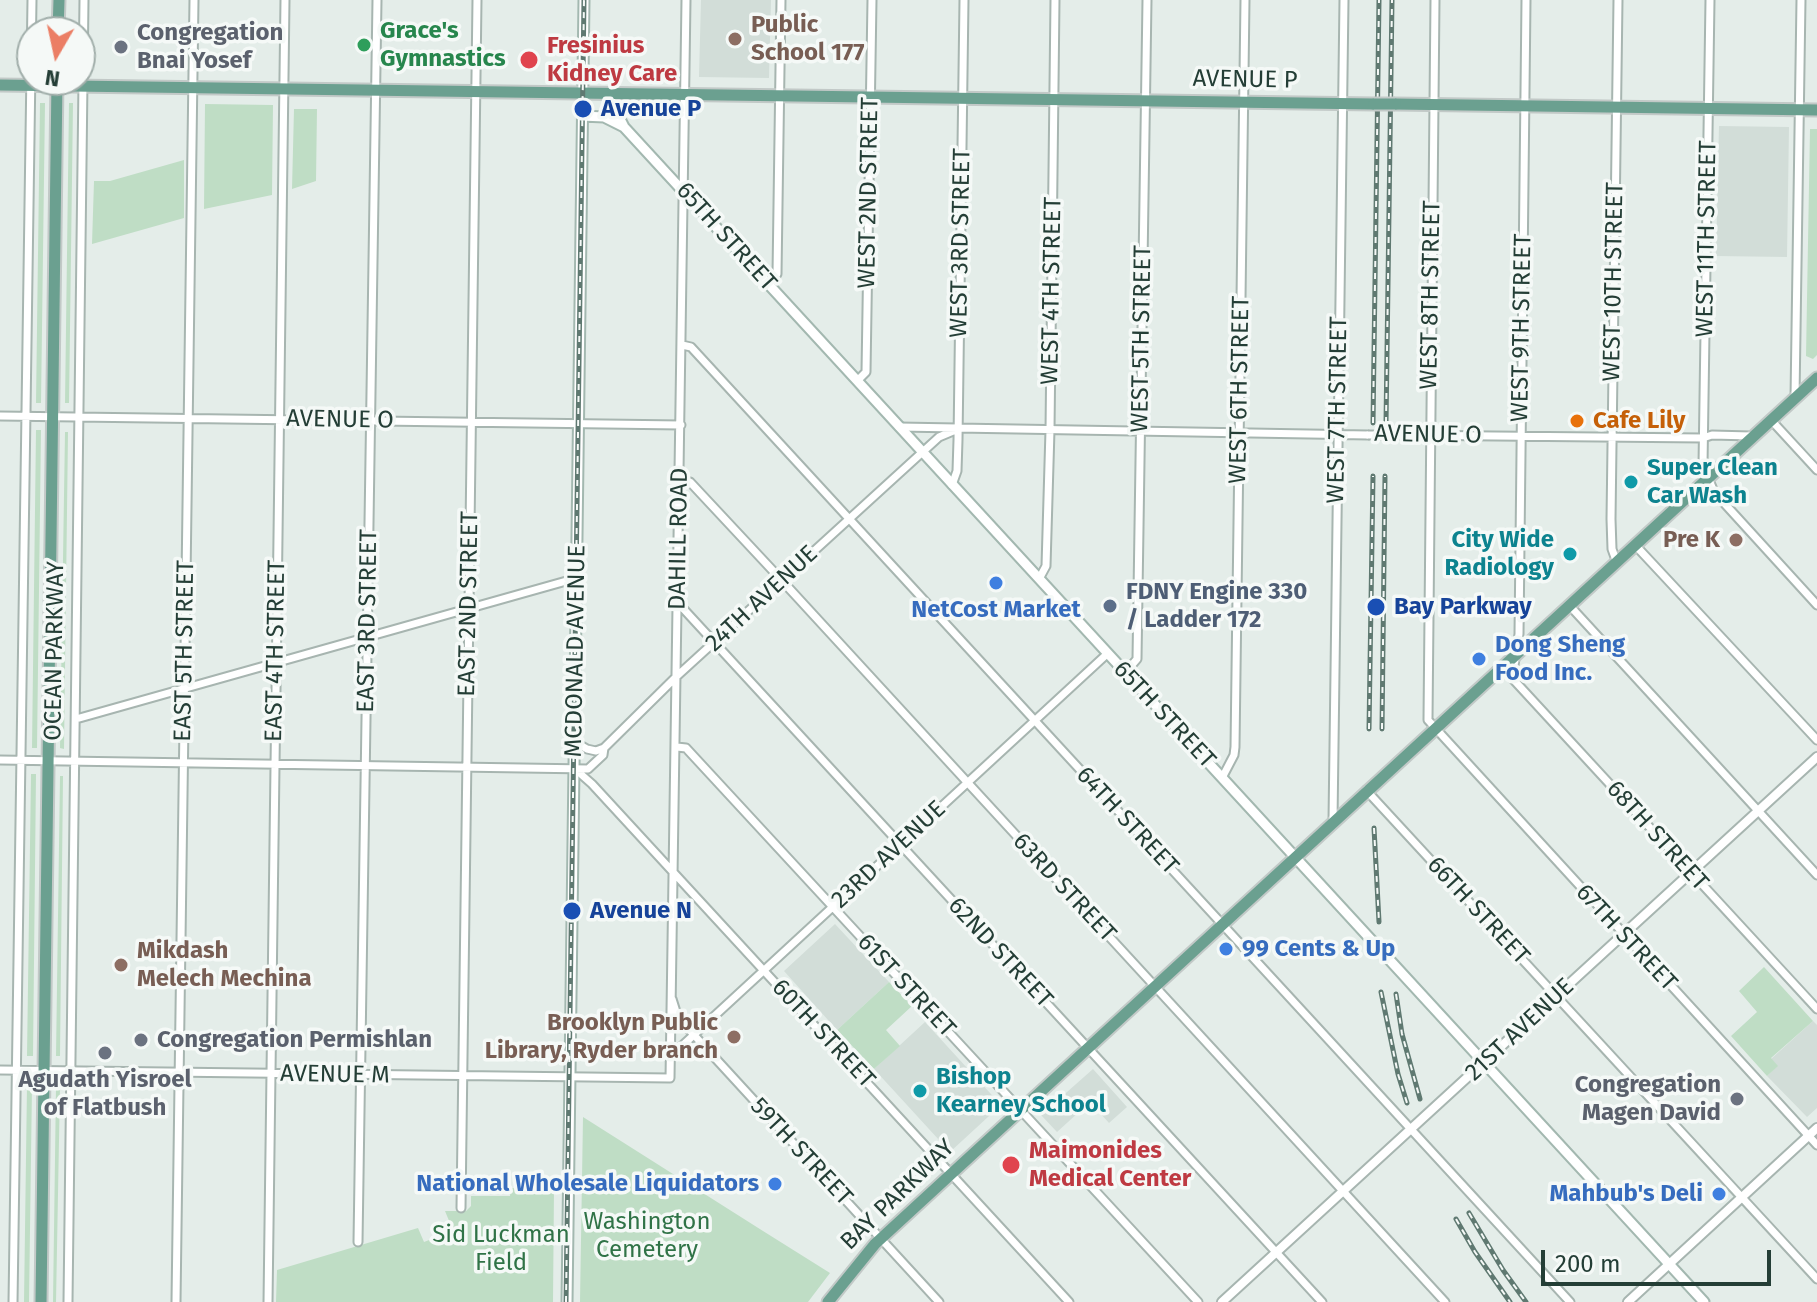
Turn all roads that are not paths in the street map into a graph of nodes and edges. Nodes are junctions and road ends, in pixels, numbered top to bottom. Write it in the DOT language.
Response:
graph roads {
  1 [pos="194,0"];
  2 [pos="285,0"];
  3 [pos="377,0"];
  4 [pos="477,0"];
  5 [pos="584,0"];
  6 [pos="686,0"];
  7 [pos="781,0"];
  8 [pos="872,0"];
  9 [pos="964,0"];
  10 [pos="1055,0"];
  11 [pos="1147,0"];
  12 [pos="1245,0"];
  13 [pos="1344,0"];
  14 [pos="1435,0"];
  15 [pos="1526,0"];
  16 [pos="1618,0"];
  17 [pos="1710,0"];
  18 [pos="1801,0"];
  19 [pos="96,87"];
  20 [pos="192,88"];
  21 [pos="284,89"];
  22 [pos="376,90"];
  23 [pos="476,92"];
  24 [pos="583,93"];
  25 [pos="607,93"];
  26 [pos="685,94"];
  27 [pos="31,96"];
  28 [pos="57,96"];
  29 [pos="84,96"];
  30 [pos="780,96"];
  31 [pos="871,97"];
  32 [pos="963,98"];
  33 [pos="1054,100"];
  34 [pos="1145,101"];
  35 [pos="1244,102"];
  36 [pos="1343,103"];
  37 [pos="1434,105"];
  38 [pos="1525,106"];
  39 [pos="1617,107"];
  40 [pos="1709,108"];
  41 [pos="1800,110"];
  42 [pos="1817,110"];
  43 [pos="582,116"];
  44 [pos="624,127"];
  45 [pos="684,192"];
  46 [pos="769,285"];
  47 [pos="682,345"];
  48 [pos="1817,378"];
  49 [pos="857,381"];
  50 [pos="1795,397"];
  51 [pos="0,416"];
  52 [pos="26,416"];
  53 [pos="53,416"];
  54 [pos="80,417"];
  55 [pos="188,418"];
  56 [pos="280,419"];
  57 [pos="1771,420"];
  58 [pos="371,421"];
  59 [pos="471,422"];
  60 [pos="579,424"];
  61 [pos="681,425"];
  62 [pos="899,427"];
  63 [pos="958,429"];
  64 [pos="1050,430"];
  65 [pos="1141,432"];
  66 [pos="1240,433"];
  67 [pos="1338,435"];
  68 [pos="1429,436"];
  69 [pos="1753,436"];
  70 [pos="1521,437"];
  71 [pos="1612,438"];
  72 [pos="1703,438"];
  73 [pos="922,452"];
  74 [pos="1817,470"];
  75 [pos="1708,478"];
  76 [pos="680,479"];
  77 [pos="952,485"];
  78 [pos="849,519"];
  79 [pos="1636,546"];
  80 [pos="1617,563"];
  81 [pos="577,578"];
  82 [pos="1039,579"];
  83 [pos="782,580"];
  84 [pos="678,603"];
  85 [pos="1817,605"];
  86 [pos="1570,606"];
  87 [pos="469,609"];
  88 [pos="368,638"];
  89 [pos="715,642"];
  90 [pos="1107,654"];
  91 [pos="1515,656"];
  92 [pos="276,663"];
  93 [pos="1125,673"];
  94 [pos="677,676"];
  95 [pos="184,689"];
  96 [pos="76,719"];
  97 [pos="1035,720"];
  98 [pos="1435,730"];
  99 [pos="575,737"];
  100 [pos="1817,740"];
  101 [pos="677,747"];
  102 [pos="604,748"];
  103 [pos="1817,757"];
  104 [pos="0,760"];
  105 [pos="21,760"];
  106 [pos="48,761"];
  107 [pos="75,761"];
  108 [pos="183,762"];
  109 [pos="275,764"];
  110 [pos="366,765"];
  111 [pos="467,766"];
  112 [pos="575,769"];
  113 [pos="1222,778"];
  114 [pos="968,783"];
  115 [pos="1366,790"];
  116 [pos="1758,811"];
  117 [pos="1333,821"];
  118 [pos="901,844"];
  119 [pos="1295,858"];
  120 [pos="674,873"];
  121 [pos="1691,873"];
  122 [pos="1817,875"];
  123 [pos="833,906"];
  124 [pos="1222,924"];
  125 [pos="1623,935"];
  126 [pos="763,970"];
  127 [pos="1156,987"];
  128 [pos="1557,996"];
  129 [pos="672,997"];
  130 [pos="1817,1009"];
  131 [pos="693,1033"];
  132 [pos="1088,1049"];
  133 [pos="671,1056"];
  134 [pos="1484,1063"];
  135 [pos="0,1070"];
  136 [pos="17,1070"];
  137 [pos="44,1070"];
  138 [pos="71,1071"];
  139 [pos="180,1073"];
  140 [pos="271,1074"];
  141 [pos="362,1075"];
  142 [pos="463,1077"];
  143 [pos="570,1077"];
  144 [pos="670,1078"];
  145 [pos="1021,1111"];
  146 [pos="1817,1128"];
  147 [pos="1411,1129"];
  148 [pos="1809,1135"];
  149 [pos="1817,1145"];
  150 [pos="951,1174"];
  151 [pos="1344,1192"];
  152 [pos="1741,1197"];
  153 [pos="461,1208"];
  154 [pos="881,1239"];
  155 [pos="358,1242"];
  156 [pos="1276,1252"];
  157 [pos="1669,1264"];
  158 [pos="1817,1279"];
  159 [pos="13,1302"];
  160 [pos="41,1302"];
  161 [pos="68,1302"];
  162 [pos="176,1302"];
  163 [pos="268,1302"];
  164 [pos="567,1302"];
  165 [pos="828,1302"];
  166 [pos="939,1302"];
  167 [pos="1069,1302"];
  168 [pos="1198,1302"];
  169 [pos="1222,1302"];
  170 [pos="1322,1302"];
  171 [pos="1445,1302"];
  172 [pos="1570,1302"];
  173 [pos="1628,1302"];
  174 [pos="1704,1302"];
  1 -- 20 [label="street, EAST 5TH STREET"];
  2 -- 21 [label="street, EAST 4TH STREET"];
  3 -- 22 [label="street, EAST 3RD STREET"];
  4 -- 23 [label="street, EAST 2ND STREET"];
  5 -- 24 [label="main road, MCDONALD AVENUE"];
  6 -- 26 [label="street, DAHILL ROAD"];
  7 -- 30 [label="street"];
  8 -- 31 [label="street, WEST 2ND STREET"];
  9 -- 32 [label="street, WEST 3RD STREET"];
  10 -- 33 [label="street, WEST 4TH STREET"];
  11 -- 34 [label="street, WEST 5TH STREET"];
  12 -- 35 [label="street, WEST 6TH STREET"];
  13 -- 36 [label="street, WEST 7TH STREET"];
  14 -- 37 [label="street, WEST 8TH STREET"];
  15 -- 38 [label="street, WEST 9TH STREET"];
  16 -- 39 [label="street, WEST 10TH STREET"];
  17 -- 40 [label="street, WEST 11TH STREET"];
  18 -- 41 [label="street"];
  19 -- 20 [label="main road, AVENUE P"];
  20 -- 21 [label="main road, AVENUE P"];
  20 -- 55 [label="street, EAST 5TH STREET"];
  21 -- 22 [label="main road, AVENUE P"];
  21 -- 56 [label="street, EAST 4TH STREET"];
  22 -- 23 [label="main road, AVENUE P"];
  22 -- 58 [label="street, EAST 3RD STREET"];
  23 -- 24 [label="main road, AVENUE P"];
  23 -- 59 [label="street, EAST 2ND STREET"];
  24 -- 25 [label="main road, AVENUE P"];
  24 -- 43 [label="main road, MCDONALD AVENUE"];
  25 -- 26 [label="main road, AVENUE P"];
  25 -- 44 [label="main road, 65TH STREET"];
  26 -- 30 [label="main road, AVENUE P"];
  26 -- 45 [label="street, DAHILL ROAD"];
  27 -- 52 [label="street, OCEAN PARKWAY"];
  28 -- 53 [label="main road, OCEAN PARKWAY"];
  29 -- 54 [label="street, OCEAN PARKWAY"];
  30 -- 31 [label="main road, AVENUE P"];
  30 -- 46 [label="street"];
  31 -- 32 [label="main road, AVENUE P"];
  31 -- 49 [label="street, WEST 2ND STREET"];
  32 -- 33 [label="main road, AVENUE P"];
  32 -- 63 [label="street, WEST 3RD STREET"];
  33 -- 34 [label="main road, AVENUE P"];
  33 -- 64 [label="street, WEST 4TH STREET"];
  34 -- 35 [label="main road, AVENUE P"];
  34 -- 65 [label="street, WEST 5TH STREET"];
  35 -- 36 [label="main road, AVENUE P"];
  35 -- 66 [label="street, WEST 6TH STREET"];
  36 -- 37 [label="main road, AVENUE P, bridge"];
  36 -- 67 [label="street, WEST 7TH STREET"];
  37 -- 38 [label="main road, AVENUE P"];
  37 -- 68 [label="street, WEST 8TH STREET"];
  38 -- 39 [label="main road, AVENUE P"];
  38 -- 70 [label="street, WEST 9TH STREET"];
  39 -- 40 [label="main road, AVENUE P"];
  39 -- 71 [label="street, WEST 10TH STREET"];
  40 -- 41 [label="main road, AVENUE P"];
  40 -- 72 [label="street, WEST 11TH STREET"];
  41 -- 42 [label="main road, AVENUE P"];
  41 -- 50 [label="street"];
  43 -- 44 [label="main road"];
  43 -- 60 [label="main road, MCDONALD AVENUE"];
  44 -- 45 [label="main road, 65TH STREET"];
  45 -- 46 [label="main road, 65TH STREET"];
  45 -- 47 [label="street, DAHILL ROAD"];
  46 -- 49 [label="main road, 65TH STREET"];
  47 -- 61 [label="street, DAHILL ROAD"];
  47 -- 78 [label="street, 64TH STREET"];
  48 -- 50 [label="main road, BAY PARKWAY"];
  49 -- 62 [label="main road, 65TH STREET"];
  50 -- 57 [label="main road, BAY PARKWAY"];
  51 -- 52 [label="street, AVENUE O"];
  52 -- 53 [label="street, AVENUE O"];
  52 -- 105 [label="street, OCEAN PARKWAY"];
  53 -- 54 [label="street, AVENUE O"];
  53 -- 106 [label="main road, OCEAN PARKWAY"];
  54 -- 55 [label="street, AVENUE O"];
  54 -- 96 [label="street, OCEAN PARKWAY"];
  55 -- 56 [label="street, AVENUE O"];
  55 -- 95 [label="street, EAST 5TH STREET"];
  56 -- 58 [label="street, AVENUE O"];
  56 -- 92 [label="street, EAST 4TH STREET"];
  57 -- 69 [label="main road, BAY PARKWAY"];
  57 -- 74 [label="street"];
  58 -- 59 [label="street, AVENUE O"];
  58 -- 88 [label="street, EAST 3RD STREET"];
  59 -- 60 [label="street, AVENUE O"];
  59 -- 87 [label="street, EAST 2ND STREET"];
  60 -- 61 [label="street, AVENUE O"];
  60 -- 81 [label="main road, MCDONALD AVENUE"];
  61 -- 76 [label="street, DAHILL ROAD"];
  62 -- 63 [label="street, AVENUE O"];
  62 -- 73 [label="main road, 65TH STREET"];
  63 -- 64 [label="street, AVENUE O"];
  63 -- 73 [label="street"];
  63 -- 77 [label="street, WEST 3RD STREET"];
  64 -- 65 [label="street, AVENUE O"];
  64 -- 82 [label="street, WEST 4TH STREET"];
  65 -- 66 [label="street, AVENUE O"];
  65 -- 93 [label="street, WEST 5TH STREET"];
  66 -- 67 [label="street, AVENUE O"];
  66 -- 113 [label="street, WEST 6TH STREET"];
  67 -- 68 [label="street, AVENUE O, bridge"];
  67 -- 117 [label="street, WEST 7TH STREET"];
  68 -- 70 [label="street, AVENUE O"];
  68 -- 98 [label="street, WEST 8TH STREET"];
  69 -- 72 [label="street, AVENUE O"];
  69 -- 75 [label="main road, BAY PARKWAY"];
  70 -- 71 [label="street, AVENUE O"];
  70 -- 91 [label="street, WEST 9TH STREET"];
  71 -- 72 [label="street, AVENUE O"];
  71 -- 80 [label="street, WEST 10TH STREET"];
  72 -- 75 [label="street, WEST 11TH STREET"];
  73 -- 77 [label="main road, 65TH STREET"];
  73 -- 78 [label="street, 24TH AVENUE"];
  75 -- 79 [label="main road, BAY PARKWAY"];
  75 -- 85 [label="street"];
  76 -- 83 [label="street, 63RD STREET"];
  76 -- 84 [label="street, DAHILL ROAD"];
  77 -- 82 [label="main road, 65TH STREET"];
  78 -- 83 [label="street, 24TH AVENUE"];
  78 -- 97 [label="street, 64TH STREET"];
  79 -- 80 [label="main road, BAY PARKWAY"];
  79 -- 100 [label="street"];
  80 -- 86 [label="main road, BAY PARKWAY"];
  81 -- 87 [label="street"];
  81 -- 99 [label="main road, MCDONALD AVENUE"];
  82 -- 90 [label="main road, 65TH STREET"];
  83 -- 89 [label="street, 24TH AVENUE"];
  83 -- 114 [label="street, 63RD STREET"];
  84 -- 89 [label="street, 62ND STREET"];
  84 -- 94 [label="street, DAHILL ROAD"];
  86 -- 91 [label="main road, BAY PARKWAY"];
  86 -- 116 [label="street"];
  87 -- 88 [label="street"];
  87 -- 111 [label="street, EAST 2ND STREET"];
  88 -- 92 [label="street"];
  88 -- 110 [label="street, EAST 3RD STREET"];
  89 -- 94 [label="street, 24TH AVENUE"];
  89 -- 118 [label="street, 62ND STREET"];
  90 -- 93 [label="main road, 65TH STREET"];
  90 -- 97 [label="street, 23RD AVENUE"];
  91 -- 98 [label="main road, BAY PARKWAY"];
  91 -- 121 [label="street, 68TH STREET"];
  92 -- 95 [label="street"];
  92 -- 109 [label="street, EAST 4TH STREET"];
  93 -- 113 [label="main road, 65TH STREET"];
  94 -- 101 [label="street, DAHILL ROAD"];
  94 -- 102 [label="street, 24TH AVENUE"];
  95 -- 96 [label="street"];
  95 -- 108 [label="street, EAST 5TH STREET"];
  96 -- 107 [label="street, OCEAN PARKWAY"];
  97 -- 114 [label="street, 23RD AVENUE"];
  97 -- 124 [label="street, 64TH STREET"];
  98 -- 115 [label="main road, BAY PARKWAY"];
  98 -- 125 [label="street, 67TH STREET"];
  99 -- 102 [label="street"];
  99 -- 112 [label="main road, MCDONALD AVENUE"];
  101 -- 120 [label="street, DAHILL ROAD"];
  101 -- 123 [label="street, 61ST STREET"];
  102 -- 112 [label="street, 24TH AVENUE"];
  103 -- 116 [label="street, 21ST AVENUE"];
  104 -- 105 [label="street"];
  105 -- 106 [label="street"];
  105 -- 136 [label="street, OCEAN PARKWAY"];
  106 -- 107 [label="street"];
  106 -- 137 [label="main road, OCEAN PARKWAY"];
  107 -- 108 [label="street"];
  107 -- 138 [label="street, OCEAN PARKWAY"];
  108 -- 109 [label="street"];
  108 -- 139 [label="street, EAST 5TH STREET"];
  109 -- 110 [label="street"];
  109 -- 140 [label="street, EAST 4TH STREET"];
  110 -- 111 [label="street"];
  110 -- 141 [label="street, EAST 3RD STREET"];
  111 -- 112 [label="street"];
  111 -- 142 [label="street, EAST 2ND STREET"];
  112 -- 120 [label="street, 60TH STREET"];
  112 -- 143 [label="main road, MCDONALD AVENUE"];
  113 -- 119 [label="main road, 65TH STREET"];
  114 -- 118 [label="street, 23RD AVENUE"];
  114 -- 127 [label="street, 63RD STREET"];
  115 -- 117 [label="main road, BAY PARKWAY"];
  115 -- 128 [label="street, 66TH STREET"];
  116 -- 121 [label="street, 21ST AVENUE"];
  116 -- 122 [label="street"];
  117 -- 119 [label="main road, BAY PARKWAY"];
  118 -- 123 [label="street, 23RD AVENUE"];
  118 -- 132 [label="street, 62ND STREET"];
  119 -- 124 [label="main road, BAY PARKWAY"];
  119 -- 134 [label="main road, 65TH STREET"];
  120 -- 126 [label="street, 60TH STREET"];
  120 -- 129 [label="street, DAHILL ROAD"];
  121 -- 125 [label="street, 21ST AVENUE"];
  121 -- 130 [label="street, 68TH STREET"];
  123 -- 126 [label="street, 23RD AVENUE"];
  123 -- 145 [label="street, 61ST STREET"];
  124 -- 127 [label="main road, BAY PARKWAY"];
  124 -- 147 [label="street, 64TH STREET"];
  125 -- 128 [label="street, 21ST AVENUE"];
  125 -- 148 [label="street, 67TH STREET"];
  126 -- 131 [label="street, 23RD AVENUE"];
  126 -- 150 [label="street, 60TH STREET"];
  127 -- 132 [label="main road, BAY PARKWAY"];
  127 -- 151 [label="street, 63RD STREET"];
  128 -- 134 [label="street, 21ST AVENUE"];
  128 -- 152 [label="street, 66TH STREET"];
  129 -- 131 [label="street, 59TH STREET"];
  129 -- 133 [label="street, DAHILL ROAD"];
  131 -- 133 [label="street, 23RD AVENUE"];
  131 -- 154 [label="street, 59TH STREET"];
  132 -- 145 [label="main road, BAY PARKWAY"];
  132 -- 156 [label="street, 62ND STREET"];
  133 -- 144 [label="street, DAHILL ROAD"];
  134 -- 147 [label="street, 21ST AVENUE"];
  134 -- 157 [label="main road, 65TH STREET"];
  135 -- 136 [label="street, AVENUE M"];
  136 -- 137 [label="street, AVENUE M"];
  136 -- 159 [label="street, OCEAN PARKWAY"];
  137 -- 138 [label="street, AVENUE M"];
  137 -- 160 [label="main road, OCEAN PARKWAY"];
  138 -- 139 [label="street, AVENUE M"];
  138 -- 161 [label="street, OCEAN PARKWAY"];
  139 -- 140 [label="street, AVENUE M"];
  139 -- 162 [label="street, EAST 5TH STREET"];
  140 -- 141 [label="street, AVENUE M"];
  140 -- 163 [label="street, EAST 4TH STREET"];
  141 -- 142 [label="street, AVENUE M"];
  141 -- 155 [label="street, EAST 3RD STREET"];
  142 -- 143 [label="street, AVENUE M"];
  142 -- 153 [label="street, EAST 2ND STREET"];
  143 -- 144 [label="street, AVENUE M"];
  143 -- 164 [label="main road, MCDONALD AVENUE"];
  145 -- 150 [label="main road, BAY PARKWAY"];
  145 -- 168 [label="street, 61ST STREET"];
  146 -- 148 [label="street"];
  147 -- 151 [label="street, 21ST AVENUE"];
  147 -- 172 [label="street, 64TH STREET"];
  148 -- 149 [label="street, 67TH STREET"];
  148 -- 152 [label="street"];
  150 -- 154 [label="main road, BAY PARKWAY"];
  150 -- 167 [label="street, 60TH STREET"];
  151 -- 156 [label="street, 21ST AVENUE"];
  151 -- 171 [label="street, 63RD STREET"];
  152 -- 157 [label="street"];
  152 -- 158 [label="street, 66TH STREET"];
  154 -- 165 [label="main road, BAY PARKWAY"];
  154 -- 166 [label="street, 59TH STREET"];
  156 -- 169 [label="street, 21ST AVENUE"];
  156 -- 170 [label="street, 62ND STREET"];
  157 -- 173 [label="street"];
  157 -- 174 [label="main road, 65TH STREET"];
}
